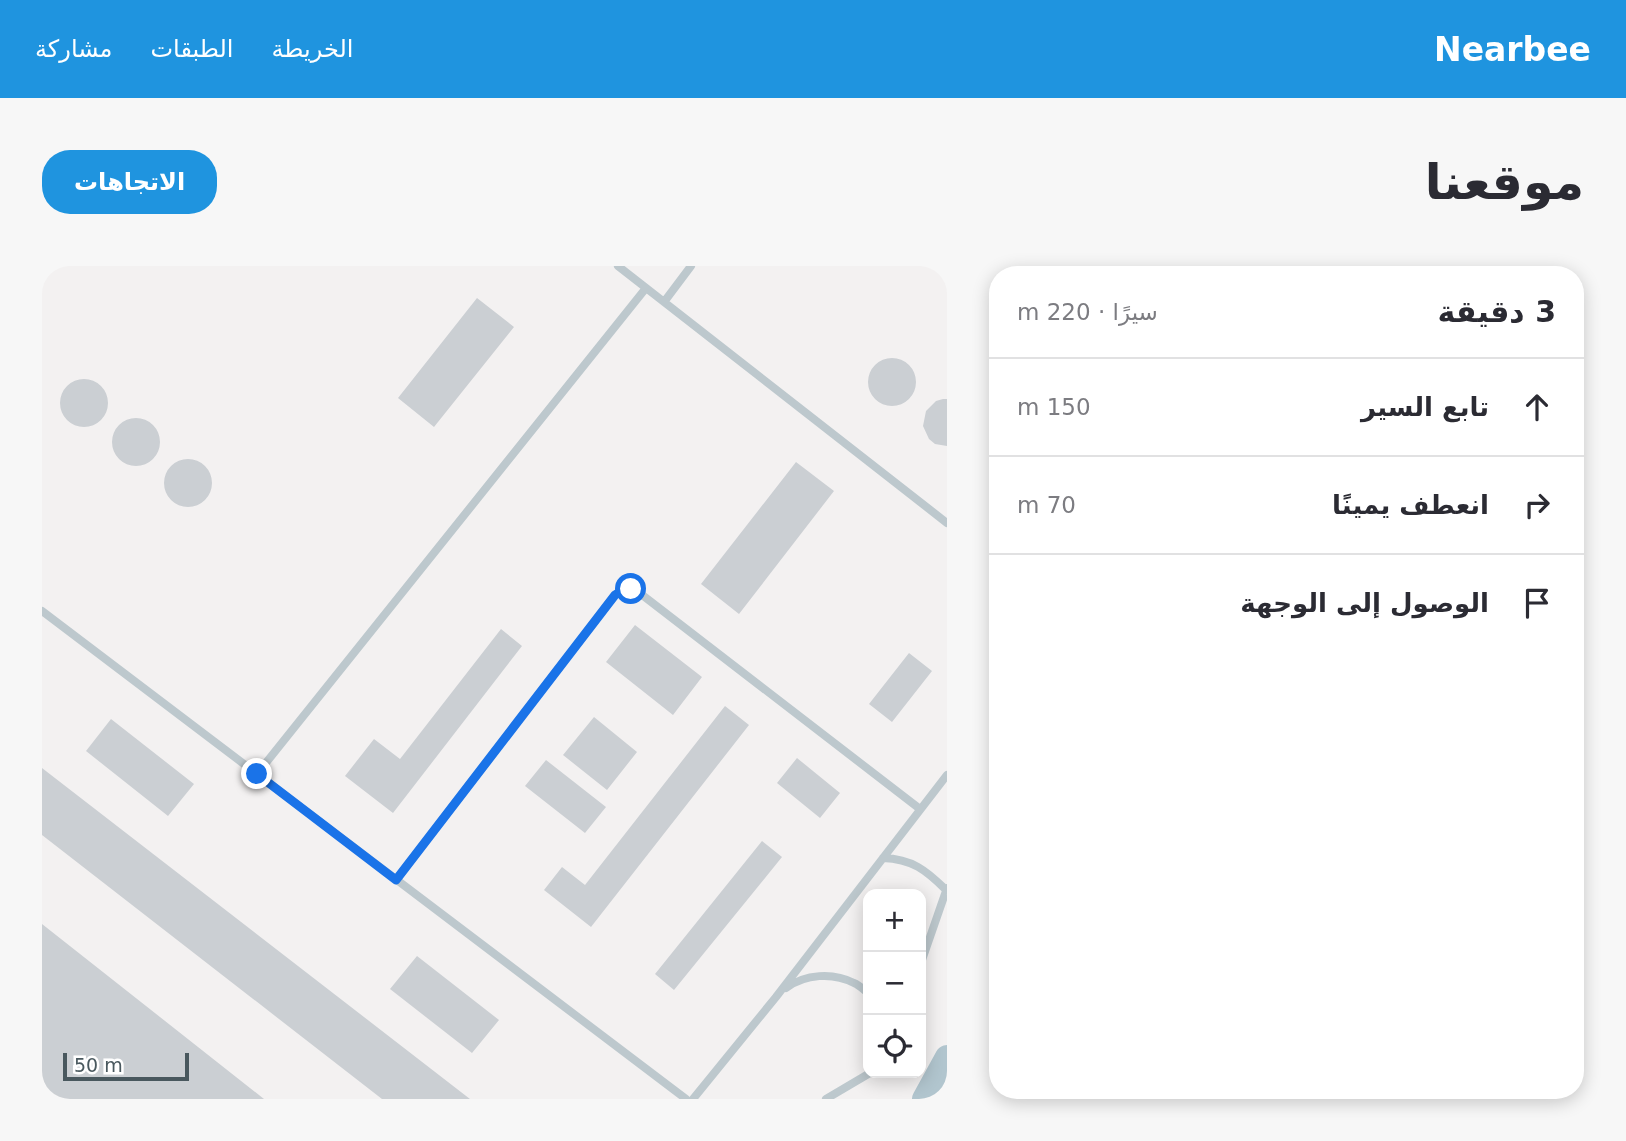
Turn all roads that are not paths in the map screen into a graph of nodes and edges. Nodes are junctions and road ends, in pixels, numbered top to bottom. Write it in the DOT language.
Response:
graph roads {
  1 [pos="618,266"];
  2 [pos="691,266"];
  3 [pos="646,288"];
  4 [pos="664,302"];
  5 [pos="947,523"];
  6 [pos="42,611"];
  7 [pos="257,774"];
  8 [pos="947,775"];
  9 [pos="920,809"];
  10 [pos="883,858"];
  11 [pos="396,880"];
  12 [pos="947,889"];
  13 [pos="925,952"];
  14 [pos="863,990"];
  15 [pos="776,997"];
  16 [pos="947,1057"];
  17 [pos="863,1077"];
  18 [pos="686,1099"];
  19 [pos="694,1099"];
  20 [pos="825,1099"];
  21 [pos="924,1099"];
  1 -- 3 [label="lane"];
  2 -- 4 [label="lane"];
  3 -- 4 [label="lane"];
  3 -- 7 [label="lane"];
  4 -- 5 [label="lane"];
  6 -- 7 [label="lane"];
  7 -- 11 [label="lane"];
  8 -- 9 [label="lane"];
  9 -- 10 [label="lane"];
  9 -- 11 [label="lane"];
  10 -- 12 [label="lane"];
  10 -- 15 [label="lane"];
  11 -- 18 [label="lane"];
  12 -- 13 [label="lane"];
  14 -- 15 [label="lane"];
  15 -- 19 [label="lane"];
  16 -- 21 [label="main road"];
  17 -- 20 [label="lane"];
}
